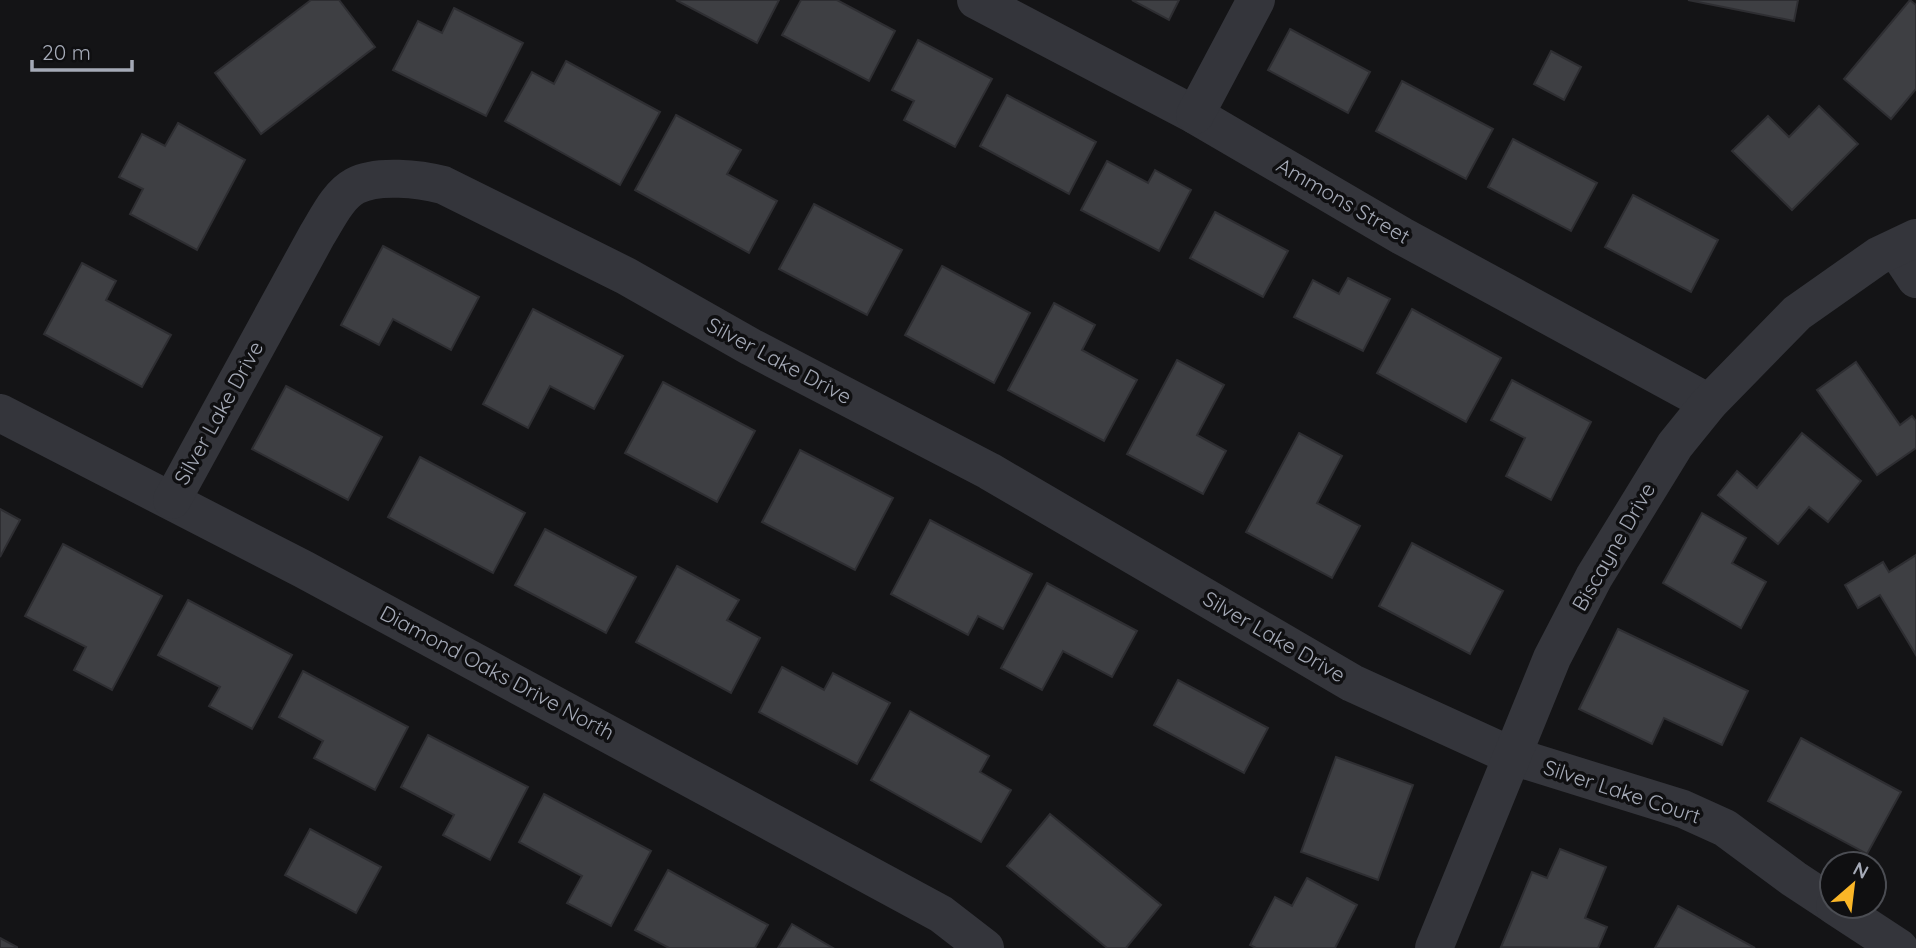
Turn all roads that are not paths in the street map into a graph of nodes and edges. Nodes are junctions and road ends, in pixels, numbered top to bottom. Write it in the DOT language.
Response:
graph roads {
  1 [pos="976,0"];
  2 [pos="1256,0"];
  3 [pos="1195,116"];
  4 [pos="1910,255"];
  5 [pos="1709,403"];
  6 [pos="0,413"];
  7 [pos="172,500"];
  8 [pos="1512,756"];
  9 [pos="1818,895"];
  10 [pos="1857,920"];
  11 [pos="985,948"];
  12 [pos="1434,948"];
  13 [pos="1899,948"];
  1 -- 3 [label="street, Ammons Street"];
  2 -- 3 [label="street"];
  3 -- 5 [label="street, Ammons Street"];
  4 -- 5 [label="street, Biscayne Drive"];
  5 -- 8 [label="street, Biscayne Drive"];
  6 -- 7 [label="street, Diamond Oaks Drive North"];
  7 -- 8 [label="street, Silver Lake Drive"];
  7 -- 11 [label="street, Diamond Oaks Drive North"];
  8 -- 9 [label="street, Silver Lake Court"];
  8 -- 12 [label="street, Biscayne Drive"];
  10 -- 13 [label="street, Silver Lake Court"];
}
